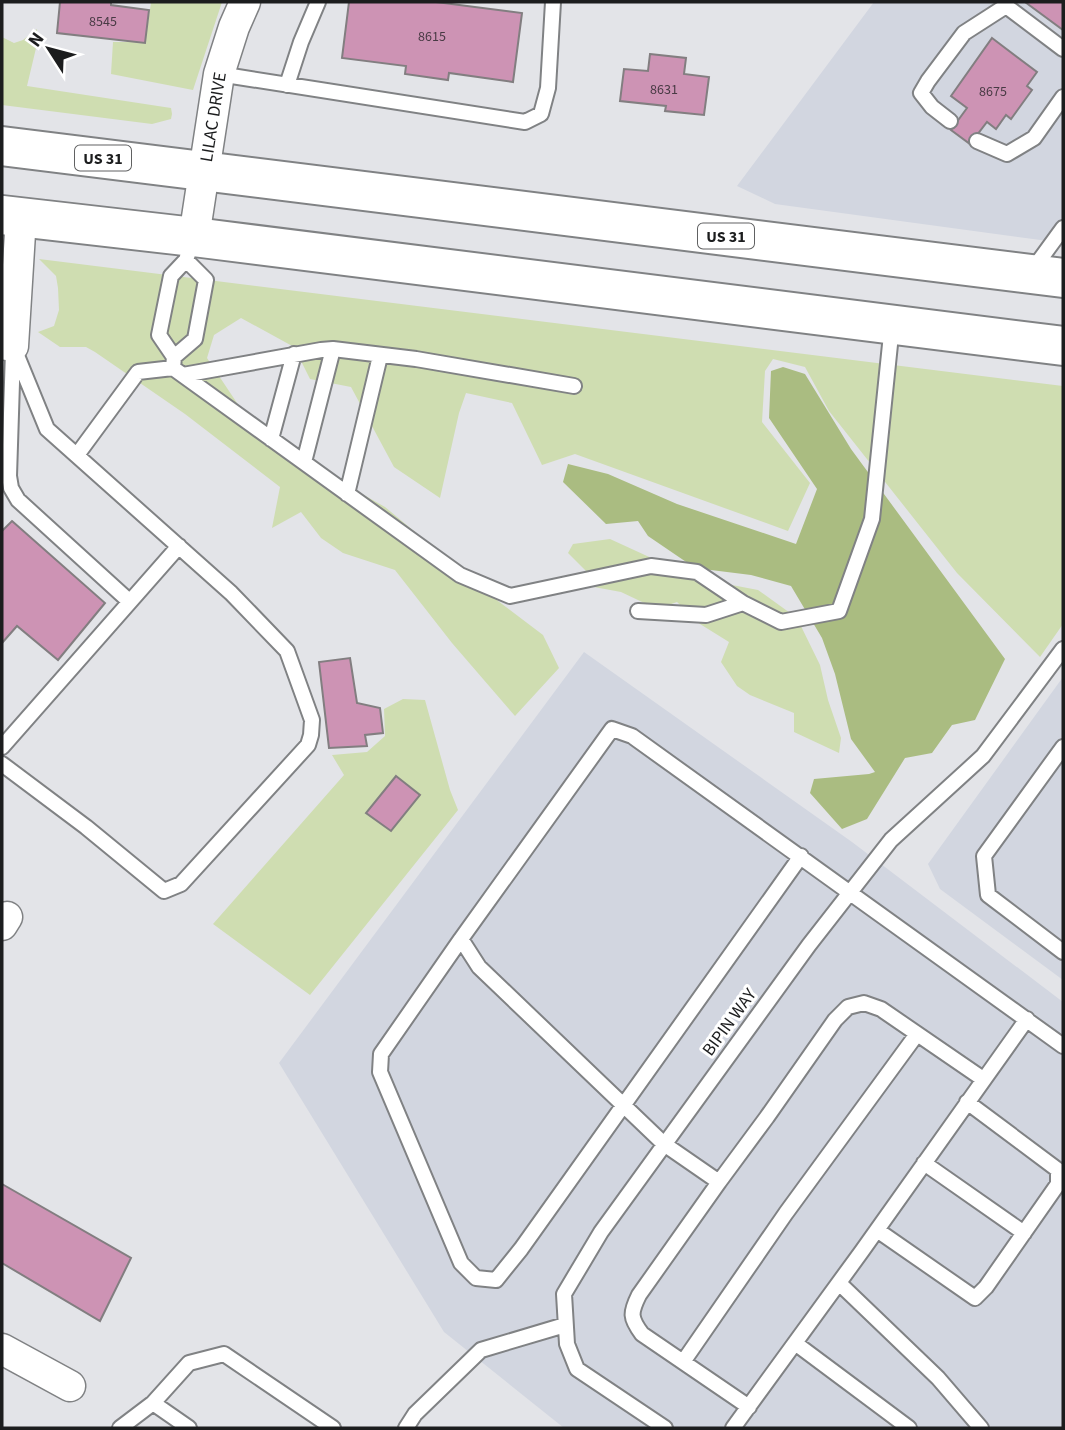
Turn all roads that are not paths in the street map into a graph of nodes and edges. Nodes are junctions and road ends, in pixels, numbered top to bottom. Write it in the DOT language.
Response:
graph roads {
  1 [pos="245,2"];
  2 [pos="318,2"];
  3 [pos="553,2"];
  4 [pos="1006,4"];
  5 [pos="1063,49"];
  6 [pos="219,74"];
  7 [pos="286,85"];
  8 [pos="1063,97"];
  9 [pos="950,121"];
  10 [pos="977,141"];
  11 [pos="2,146"];
  12 [pos="204,170"];
  13 [pos="11,216"];
  14 [pos="1063,228"];
  15 [pos="190,248"];
  16 [pos="1046,276"];
  17 [pos="892,325"];
  18 [pos="8,345"];
  19 [pos="1063,346"];
  20 [pos="333,349"];
  21 [pos="294,354"];
  22 [pos="380,356"];
  23 [pos="177,366"];
  24 [pos="574,386"];
  25 [pos="271,439"];
  26 [pos="76,455"];
  27 [pos="304,462"];
  28 [pos="347,494"];
  29 [pos="178,546"];
  30 [pos="130,601"];
  31 [pos="743,603"];
  32 [pos="638,611"];
  33 [pos="1063,649"];
  34 [pos="2,747"];
  35 [pos="1063,747"];
  36 [pos="2,764"];
  37 [pos="800,856"];
  38 [pos="851,891"];
  39 [pos="461,939"];
  40 [pos="1063,952"];
  41 [pos="1027,1019"];
  42 [pos="917,1034"];
  43 [pos="1063,1046"];
  44 [pos="983,1079"];
  45 [pos="967,1102"];
  46 [pos="623,1104"];
  47 [pos="664,1144"];
  48 [pos="924,1163"];
  49 [pos="719,1182"];
  50 [pos="877,1230"];
  51 [pos="1024,1233"];
  52 [pos="839,1283"];
  53 [pos="565,1325"];
  54 [pos="795,1343"];
  55 [pos="2,1349"];
  56 [pos="683,1362"];
  57 [pos="70,1386"];
  58 [pos="153,1403"];
  59 [pos="749,1407"];
  60 [pos="120,1428"];
  61 [pos="189,1428"];
  62 [pos="333,1428"];
  63 [pos="406,1428"];
  64 [pos="665,1428"];
  65 [pos="733,1428"];
  66 [pos="909,1428"];
  67 [pos="981,1428"];
  1 -- 6 [label="street, LILAC DRIVE"];
  2 -- 7 [label="lane"];
  3 -- 7 [label="lane"];
  4 -- 5 [label="lane"];
  4 -- 9 [label="lane"];
  6 -- 7 [label="lane"];
  6 -- 12 [label="street, LILAC DRIVE"];
  8 -- 10 [label="lane"];
  11 -- 12 [label="main road, US 31"];
  12 -- 15 [label="street, LILAC DRIVE"];
  12 -- 16 [label="main road, US 31"];
  13 -- 15 [label="main road"];
  13 -- 18 [label="street"];
  14 -- 16 [label="lane"];
  15 -- 17 [label="main road"];
  15 -- 23 [label="lane"];
  15 -- 23 [label="lane"];
  17 -- 19 [label="main road"];
  17 -- 31 [label="lane"];
  18 -- 26 [label="lane"];
  18 -- 30 [label="lane"];
  20 -- 21 [label="lane"];
  20 -- 22 [label="lane"];
  20 -- 27 [label="lane"];
  21 -- 23 [label="lane"];
  21 -- 25 [label="lane"];
  22 -- 24 [label="lane"];
  22 -- 28 [label="lane"];
  23 -- 25 [label="lane"];
  23 -- 26 [label="lane"];
  25 -- 27 [label="lane"];
  26 -- 29 [label="lane"];
  27 -- 28 [label="lane"];
  28 -- 31 [label="lane"];
  29 -- 30 [label="lane"];
  29 -- 36 [label="lane"];
  30 -- 34 [label="lane"];
  31 -- 32 [label="lane"];
  33 -- 38 [label="lane, BIPIN WAY"];
  35 -- 40 [label="lane"];
  37 -- 38 [label="lane"];
  37 -- 39 [label="lane"];
  37 -- 46 [label="lane"];
  38 -- 41 [label="lane"];
  38 -- 47 [label="lane, BIPIN WAY"];
  39 -- 46 [label="lane"];
  39 -- 46 [label="lane"];
  41 -- 43 [label="lane"];
  41 -- 44 [label="lane"];
  42 -- 44 [label="lane"];
  42 -- 49 [label="lane"];
  42 -- 56 [label="lane"];
  44 -- 45 [label="lane"];
  45 -- 48 [label="lane"];
  45 -- 51 [label="lane"];
  46 -- 47 [label="lane"];
  47 -- 49 [label="lane"];
  47 -- 53 [label="lane, BIPIN WAY"];
  48 -- 50 [label="lane"];
  48 -- 51 [label="lane"];
  49 -- 56 [label="lane"];
  50 -- 51 [label="lane"];
  50 -- 52 [label="lane"];
  52 -- 54 [label="lane"];
  52 -- 67 [label="lane"];
  53 -- 63 [label="lane"];
  53 -- 64 [label="lane, BIPIN WAY"];
  54 -- 59 [label="lane"];
  54 -- 66 [label="lane"];
  55 -- 57 [label="street"];
  56 -- 59 [label="lane"];
  58 -- 60 [label="lane"];
  58 -- 61 [label="lane"];
  58 -- 62 [label="lane"];
  59 -- 65 [label="lane"];
}
